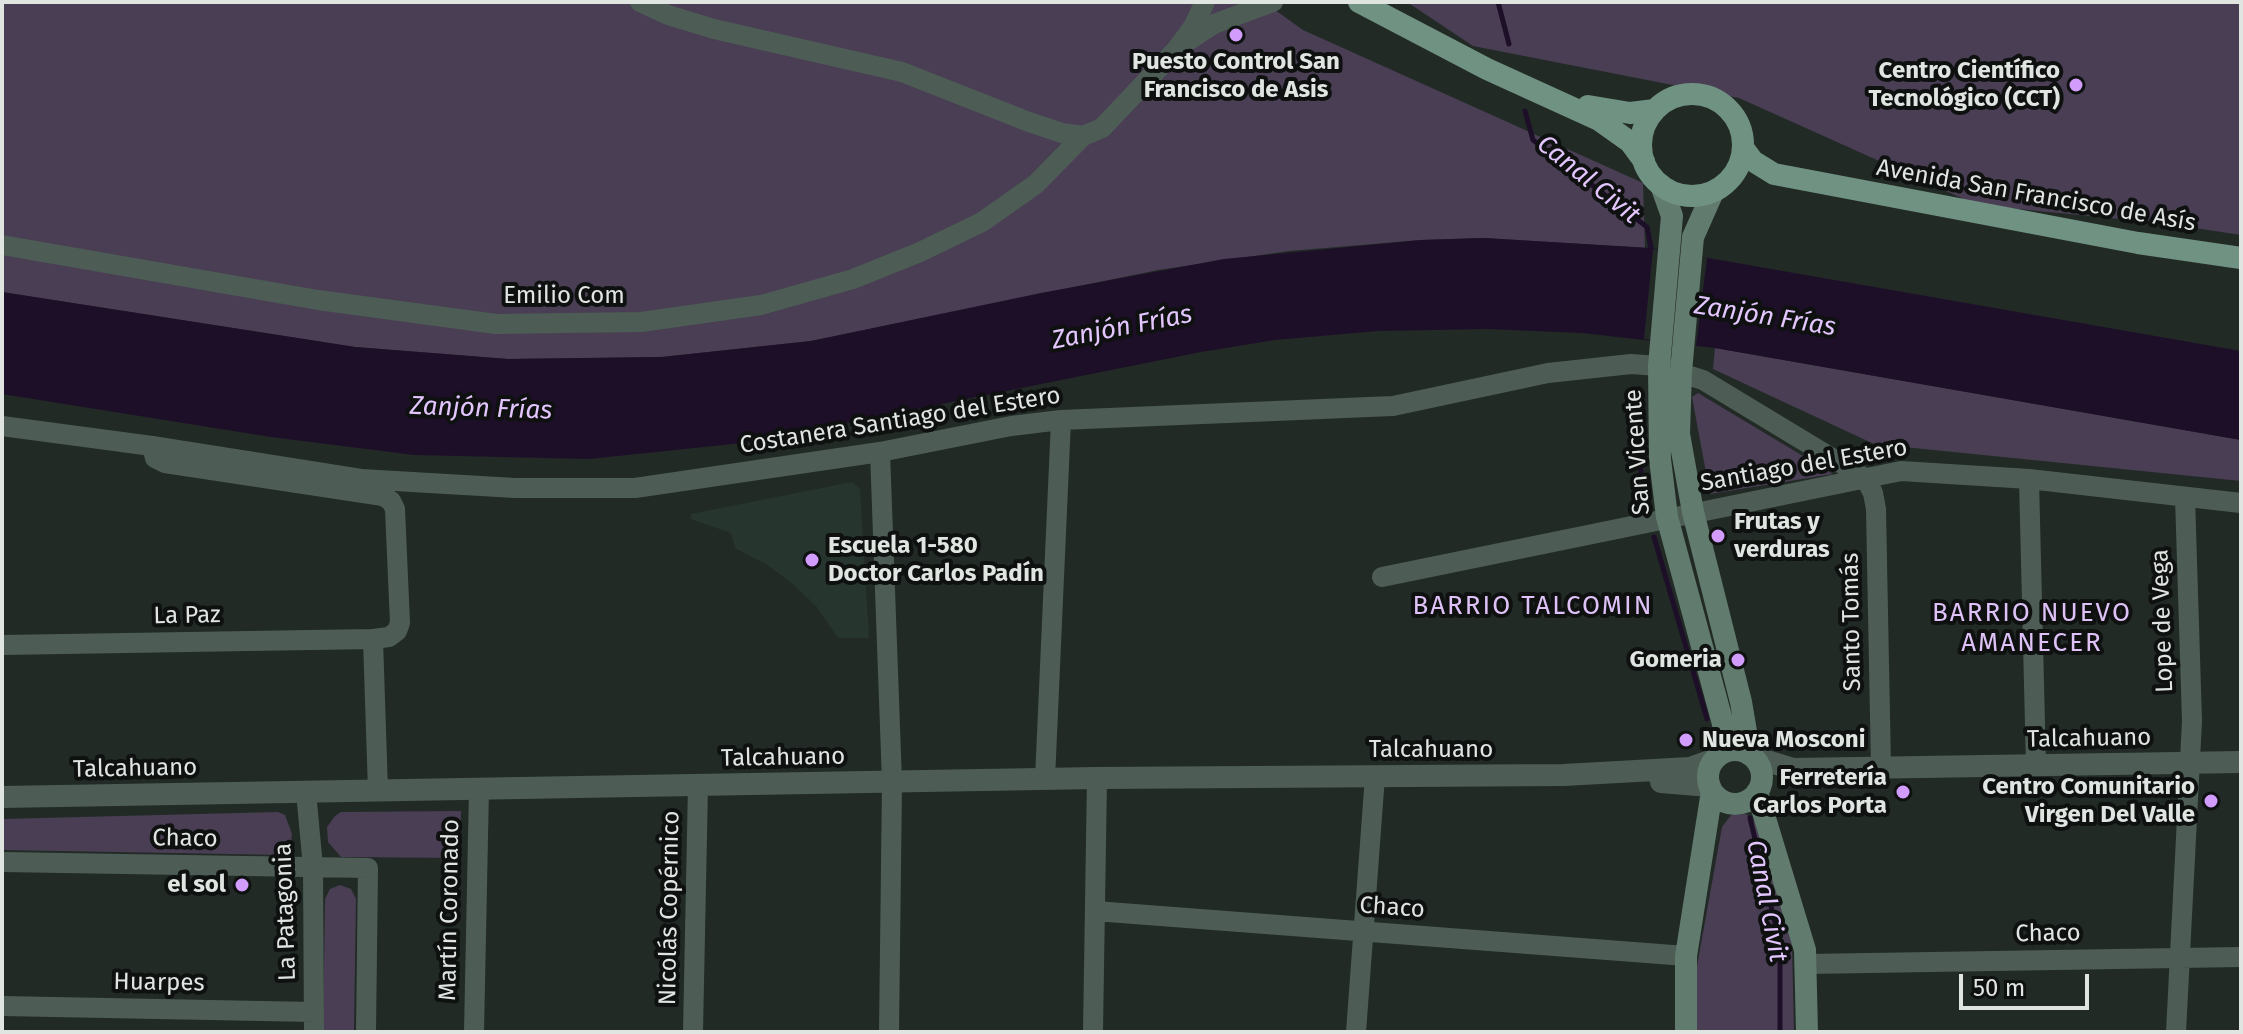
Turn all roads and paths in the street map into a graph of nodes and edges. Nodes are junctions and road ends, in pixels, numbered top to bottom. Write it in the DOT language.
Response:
graph roads {
  1 [pos="640,2"];
  2 [pos="1205,2"];
  3 [pos="1273,2"];
  4 [pos="1359,2"];
  5 [pos="1372,2"];
  6 [pos="1397,24"];
  7 [pos="1176,50"];
  8 [pos="1547,98"];
  9 [pos="1655,110"];
  10 [pos="1083,136"];
  11 [pos="1744,149"];
  12 [pos="1644,161"];
  13 [pos="1823,183"];
  14 [pos="1661,185"];
  15 [pos="1719,188"];
  16 [pos="2,245"];
  17 [pos="1681,253"];
  18 [pos="2241,258"];
  19 [pos="1670,369"];
  20 [pos="1061,420"];
  21 [pos="2,426"];
  22 [pos="152,446"];
  23 [pos="880,452"];
  24 [pos="1865,478"];
  25 [pos="2029,479"];
  26 [pos="2185,497"];
  27 [pos="2241,503"];
  28 [pos="1693,512"];
  29 [pos="1667,517"];
  30 [pos="1382,577"];
  31 [pos="373,639"];
  32 [pos="2,645"];
  33 [pos="1752,756"];
  34 [pos="1716,758"];
  35 [pos="2241,762"];
  36 [pos="2191,763"];
  37 [pos="2036,766"];
  38 [pos="1881,768"];
  39 [pos="1793,769"];
  40 [pos="1564,775"];
  41 [pos="1375,776"];
  42 [pos="1097,778"];
  43 [pos="1045,779"];
  44 [pos="892,782"];
  45 [pos="698,785"];
  46 [pos="479,789"];
  47 [pos="1711,789"];
  48 [pos="1758,790"];
  49 [pos="378,791"];
  50 [pos="306,792"];
  51 [pos="2,797"];
  52 [pos="2,862"];
  53 [pos="313,867"];
  54 [pos="1095,911"];
  55 [pos="1364,932"];
  56 [pos="1686,956"];
  57 [pos="2241,957"];
  58 [pos="2181,958"];
  59 [pos="1807,964"];
  60 [pos="2,1006"];
  61 [pos="314,1022"];
  62 [pos="366,1032"];
  63 [pos="474,1032"];
  64 [pos="693,1032"];
  65 [pos="889,1032"];
  66 [pos="1093,1032"];
  67 [pos="1356,1032"];
  68 [pos="1686,1032"];
  69 [pos="1807,1032"];
  70 [pos="2176,1032"];
  1 -- 10 [label="street"];
  2 -- 7 [label="street"];
  3 -- 7 [label="street"];
  4 -- 6 [label="main road"];
  5 -- 6 [label="street"];
  6 -- 8 [label="main road"];
  7 -- 10 [label="street, Emilio Com"];
  8 -- 9 [label="main road"];
  8 -- 12 [label="main road"];
  9 -- 11 [label="main road"];
  9 -- 12 [label="main road"];
  10 -- 16 [label="street, Emilio Com"];
  11 -- 13 [label="main road, Avenida San Francisco de Asís"];
  11 -- 15 [label="main road"];
  12 -- 14 [label="main road"];
  13 -- 15 [label="main road, Avenida San Francisco de Asís"];
  13 -- 18 [label="main road, Avenida San Francisco de Asís"];
  14 -- 15 [label="main road, Avenida San Francisco de Asís"];
  14 -- 17 [label="main road, San Vicente"];
  15 -- 17 [label="main road, San Vicente"];
  17 -- 19 [label="main road, San Vicente"];
  19 -- 20 [label="street, Costanera Santiago del Estero"];
  19 -- 24 [label="street, Costanera Santiago del Estero"];
  19 -- 28 [label="main road, San Vicente"];
  19 -- 29 [label="main road, San Vicente"];
  20 -- 23 [label="street, Costanera Santiago del Estero"];
  20 -- 43 [label="street"];
  21 -- 22 [label="street, Costanera Santiago del Estero"];
  22 -- 23 [label="street, Costanera Santiago del Estero"];
  22 -- 31 [label="street, Costanera Santiago del Estero"];
  23 -- 44 [label="street"];
  24 -- 25 [label="street, Santiago del Estero"];
  24 -- 28 [label="street, Santiago del Estero"];
  24 -- 38 [label="street, Santo Tomás"];
  25 -- 26 [label="street, Santiago del Estero"];
  25 -- 37 [label="street"];
  26 -- 27 [label="street, Santiago del Estero"];
  26 -- 36 [label="street, Lope de Vega"];
  28 -- 29 [label="street, Santiago del Estero"];
  28 -- 33 [label="main road, San Vicente"];
  29 -- 30 [label="street, Santiago del Estero"];
  29 -- 34 [label="main road, San Vicente"];
  31 -- 32 [label="street, La Paz"];
  31 -- 49 [label="street"];
  33 -- 34 [label="main road"];
  33 -- 39 [label="street, Talcahuano"];
  33 -- 48 [label="main road"];
  34 -- 40 [label="street, Talcahuano"];
  34 -- 47 [label="main road"];
  35 -- 36 [label="street, Talcahuano"];
  36 -- 37 [label="street, Talcahuano"];
  36 -- 58 [label="street, Lope de Vega"];
  37 -- 38 [label="street, Talcahuano"];
  38 -- 39 [label="street, Talcahuano"];
  39 -- 48 [label="street, Talcahuano"];
  40 -- 41 [label="street, Talcahuano"];
  40 -- 47 [label="street, Talcahuano"];
  41 -- 42 [label="street, Talcahuano"];
  41 -- 55 [label="street"];
  42 -- 43 [label="street, Talcahuano"];
  42 -- 54 [label="street"];
  43 -- 44 [label="street, Talcahuano"];
  44 -- 45 [label="street, Talcahuano"];
  44 -- 65 [label="street"];
  45 -- 46 [label="street, Talcahuano"];
  45 -- 64 [label="street, Nicolás Copérnico"];
  46 -- 49 [label="street, Talcahuano"];
  46 -- 63 [label="street, Martín Coronado"];
  47 -- 48 [label="main road"];
  47 -- 56 [label="main road"];
  48 -- 59 [label="main road"];
  49 -- 50 [label="street, Talcahuano"];
  50 -- 51 [label="street, Talcahuano"];
  50 -- 53 [label="street, La Patagonia"];
  52 -- 53 [label="street, Chaco"];
  53 -- 61 [label="street, La Patagonia"];
  53 -- 62 [label="street, Chaco"];
  54 -- 55 [label="street, Chaco"];
  54 -- 66 [label="street"];
  55 -- 56 [label="street, Chaco"];
  55 -- 67 [label="street"];
  56 -- 68 [label="main road"];
  57 -- 58 [label="street, Chaco"];
  58 -- 59 [label="street, Chaco"];
  58 -- 70 [label="street, Lope de Vega"];
  59 -- 69 [label="main road"];
  60 -- 61 [label="street, Huarpes"];
}
